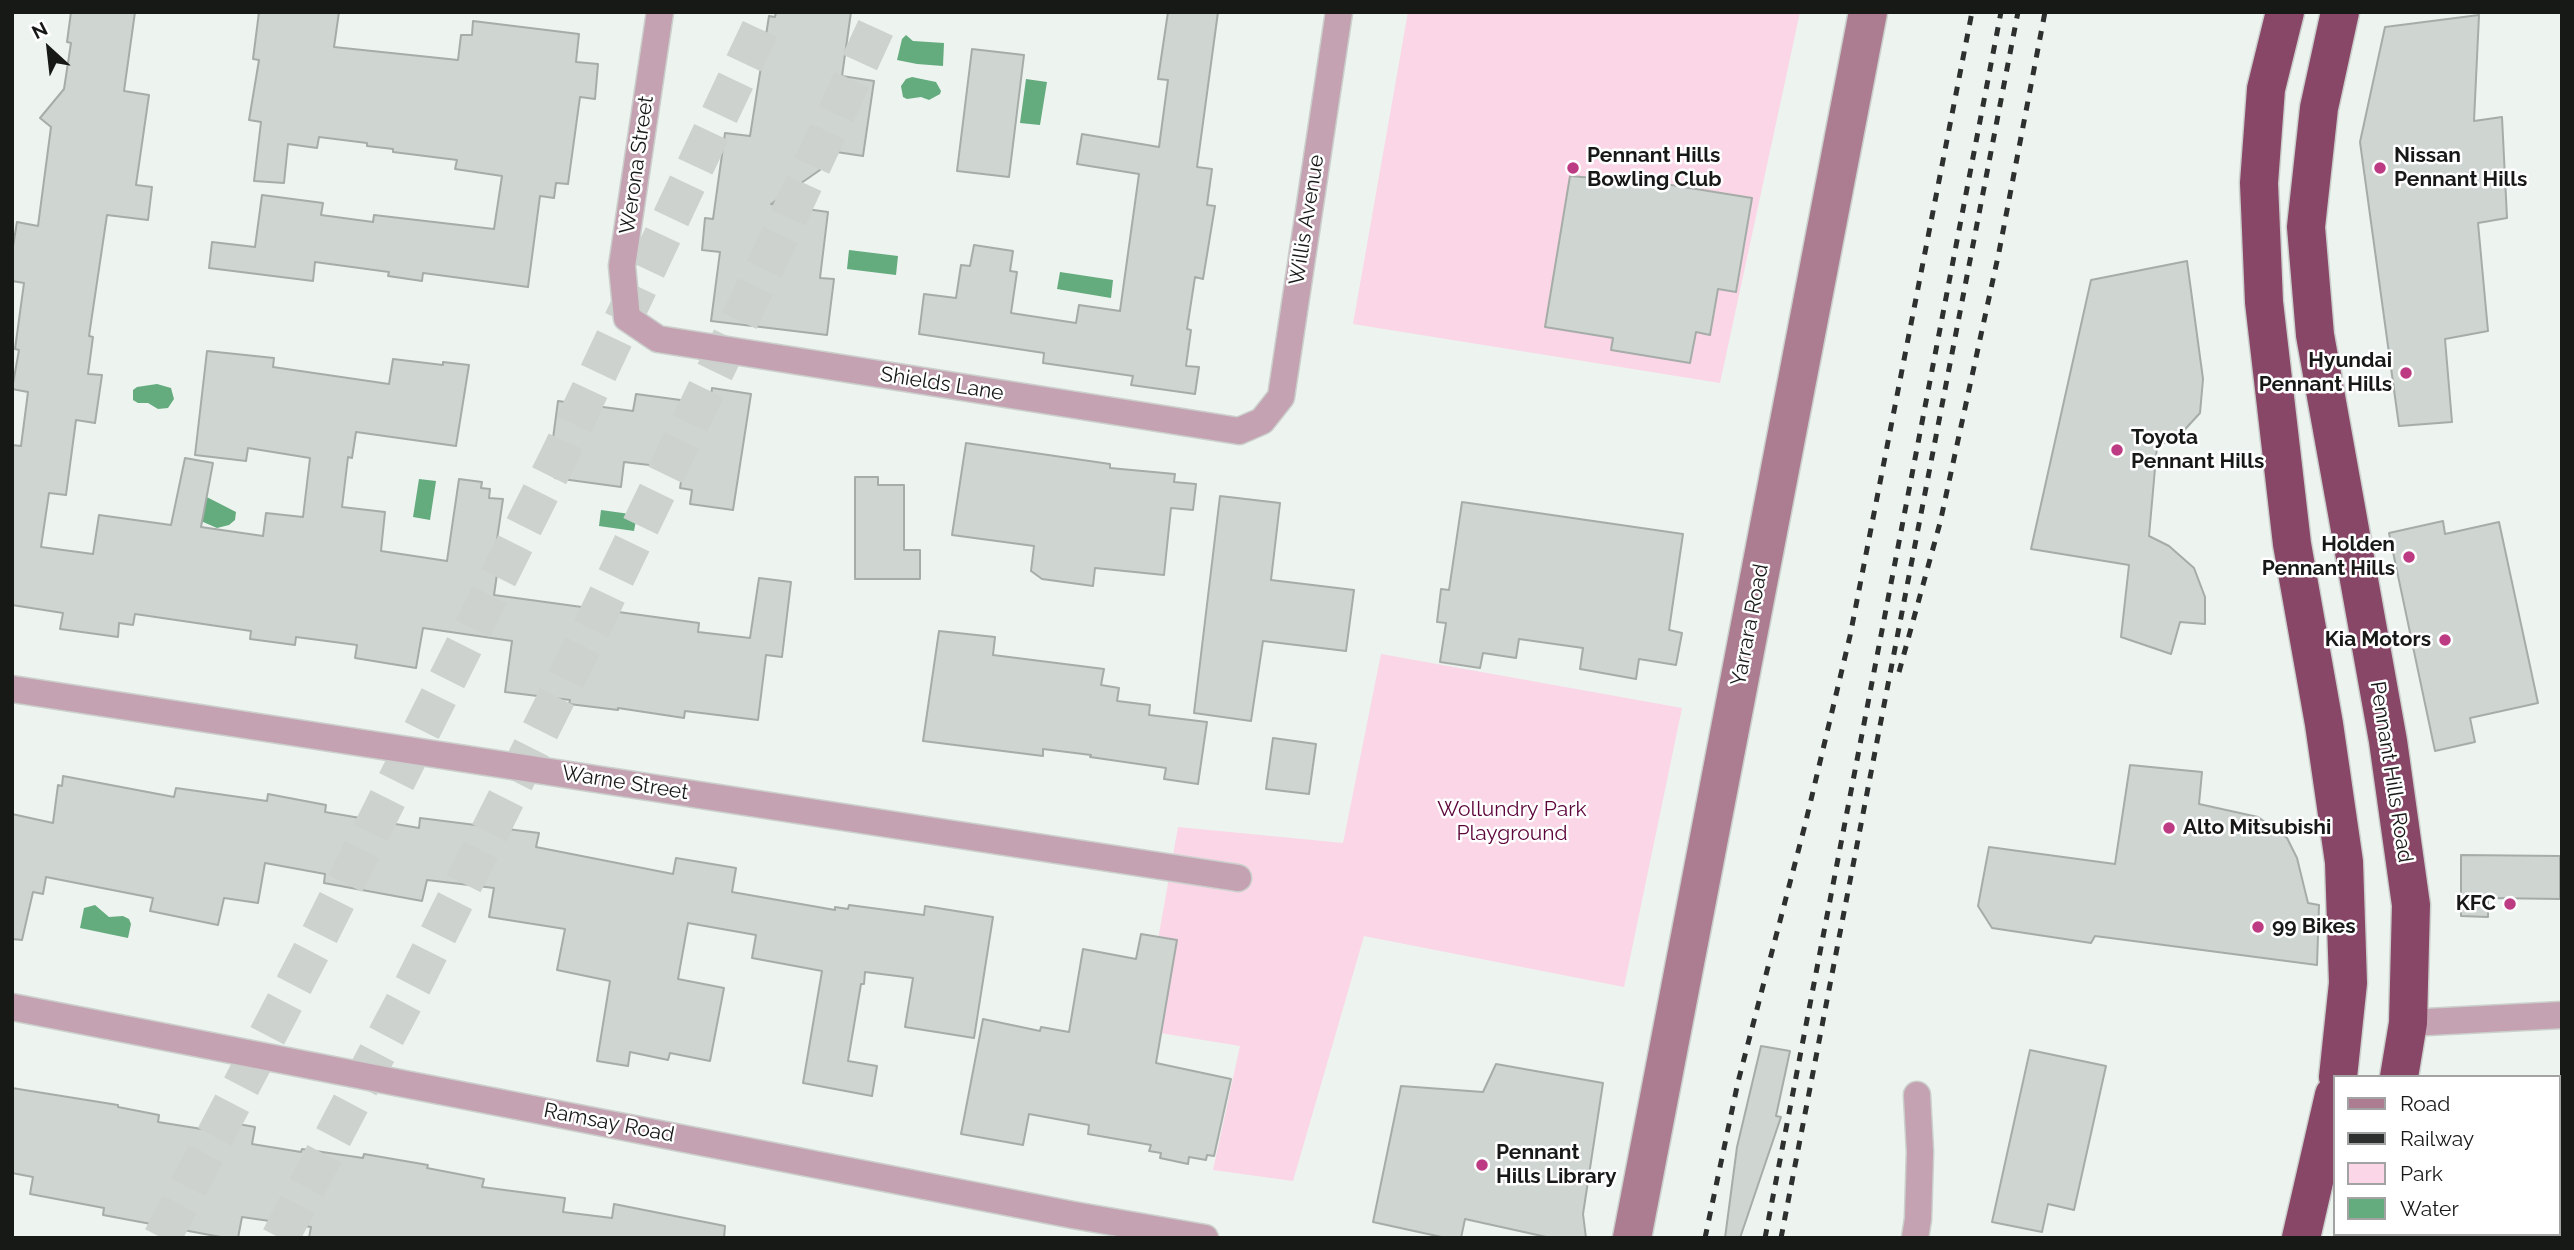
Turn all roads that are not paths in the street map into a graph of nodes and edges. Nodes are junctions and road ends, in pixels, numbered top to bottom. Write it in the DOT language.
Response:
graph roads {
  1 [pos="660,12"];
  2 [pos="1339,12"];
  3 [pos="1868,12"];
  4 [pos="2285,12"];
  5 [pos="2340,12"];
  6 [pos="627,318"];
  7 [pos="1262,421"];
  8 [pos="12,690"];
  9 [pos="1238,878"];
  10 [pos="12,1006"];
  11 [pos="2562,1016"];
  12 [pos="2408,1023"];
  13 [pos="2337,1075"];
  14 [pos="2399,1075"];
  15 [pos="1917,1095"];
  16 [pos="2332,1104"];
  17 [pos="1205,1238"];
  18 [pos="1632,1238"];
  19 [pos="1915,1238"];
  20 [pos="2301,1238"];
  1 -- 6 [label="street, Werona Street"];
  2 -- 7 [label="street, Willis Avenue"];
  3 -- 18 [label="main road, Yarrara Road"];
  4 -- 13 [label="highway"];
  5 -- 12 [label="highway, Pennant Hills Road"];
  6 -- 7 [label="street, Shields Lane"];
  8 -- 9 [label="street, Warne Street"];
  10 -- 17 [label="street, Ramsay Road"];
  11 -- 12 [label="street"];
  12 -- 14 [label="highway, Pennant Hills Road"];
  15 -- 19 [label="street"];
  16 -- 20 [label="highway"];
}
